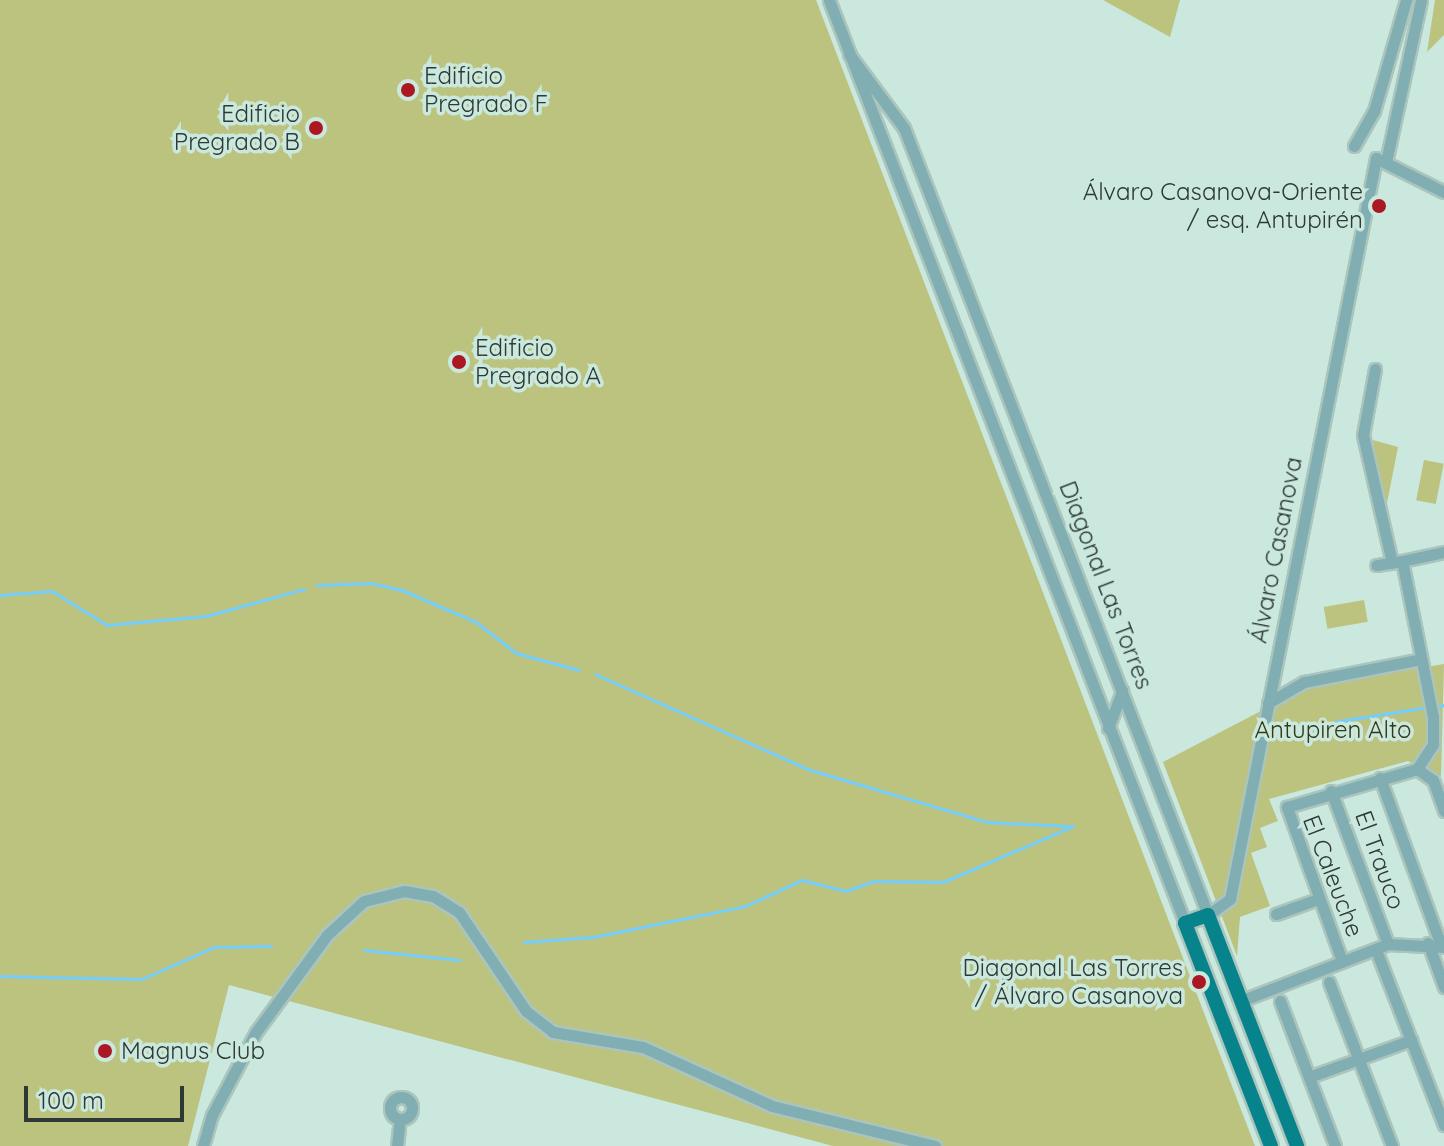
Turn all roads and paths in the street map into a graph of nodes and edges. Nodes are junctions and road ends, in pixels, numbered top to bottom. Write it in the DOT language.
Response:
graph roads {
  1 [pos="829,0"];
  2 [pos="1406,0"];
  3 [pos="1421,0"];
  4 [pos="849,54"];
  5 [pos="1354,146"];
  6 [pos="1381,160"];
  7 [pos="1444,192"];
  8 [pos="1375,369"];
  9 [pos="1444,552"];
  10 [pos="1397,562"];
  11 [pos="1376,565"];
  12 [pos="1421,659"];
  13 [pos="1122,691"];
  14 [pos="1268,703"];
  15 [pos="1108,728"];
  16 [pos="1417,769"];
  17 [pos="1380,778"];
  18 [pos="1331,791"];
  19 [pos="1444,811"];
  20 [pos="1318,899"];
  21 [pos="1276,914"];
  22 [pos="1208,915"];
  23 [pos="1185,923"];
  24 [pos="1428,943"];
  25 [pos="1388,944"];
  26 [pos="1443,947"];
  27 [pos="1376,950"];
  28 [pos="1342,961"];
  29 [pos="1329,982"];
  30 [pos="1444,987"];
  31 [pos="1243,1000"];
  32 [pos="1280,1001"];
  33 [pos="1411,1040"];
  34 [pos="1359,1059"];
  35 [pos="1309,1077"];
  36 [pos="400,1119"];
  37 [pos="1444,1125"];
  38 [pos="203,1146"];
  39 [pos="397,1146"];
  40 [pos="935,1146"];
  41 [pos="1271,1146"];
  42 [pos="1297,1146"];
  43 [pos="1335,1146"];
  44 [pos="1392,1146"];
  1 -- 4 [label="street, Diagonal Las Torres"];
  2 -- 5 [label="street"];
  3 -- 6 [label="street, Álvaro Casanova"];
  4 -- 13 [label="street, Diagonal Las Torres"];
  4 -- 15 [label="street, Diagonal Las Torres"];
  6 -- 7 [label="street"];
  6 -- 14 [label="street, Álvaro Casanova"];
  8 -- 10 [label="street"];
  9 -- 10 [label="street"];
  10 -- 11 [label="street"];
  10 -- 12 [label="street"];
  12 -- 14 [label="street"];
  12 -- 16 [label="street"];
  13 -- 15 [label="street"];
  13 -- 22 [label="street, Diagonal Las Torres"];
  14 -- 22 [label="street, Álvaro Casanova"];
  15 -- 23 [label="street, Diagonal Las Torres"];
  16 -- 17 [label="street"];
  16 -- 19 [label="street"];
  17 -- 18 [label="street"];
  17 -- 26 [label="street"];
  18 -- 20 [label="street, El Caleuche"];
  18 -- 25 [label="street, El Trauco"];
  20 -- 21 [label="street"];
  20 -- 28 [label="street, El Caleuche"];
  22 -- 23 [label="main road"];
  22 -- 31 [label="main road, Diagonal Las Torres"];
  23 -- 41 [label="main road, Diagonal Las Torres"];
  24 -- 25 [label="street"];
  24 -- 26 [label="street"];
  24 -- 30 [label="street"];
  25 -- 27 [label="street"];
  27 -- 28 [label="street"];
  27 -- 33 [label="street"];
  28 -- 31 [label="street"];
  29 -- 34 [label="street"];
  31 -- 42 [label="main road, Diagonal Las Torres"];
  32 -- 35 [label="street"];
  33 -- 34 [label="street"];
  33 -- 37 [label="street"];
  34 -- 35 [label="street"];
  34 -- 44 [label="street"];
  35 -- 43 [label="street"];
  36 -- 39 [label="street"];
  38 -- 40 [label="street"];
}
